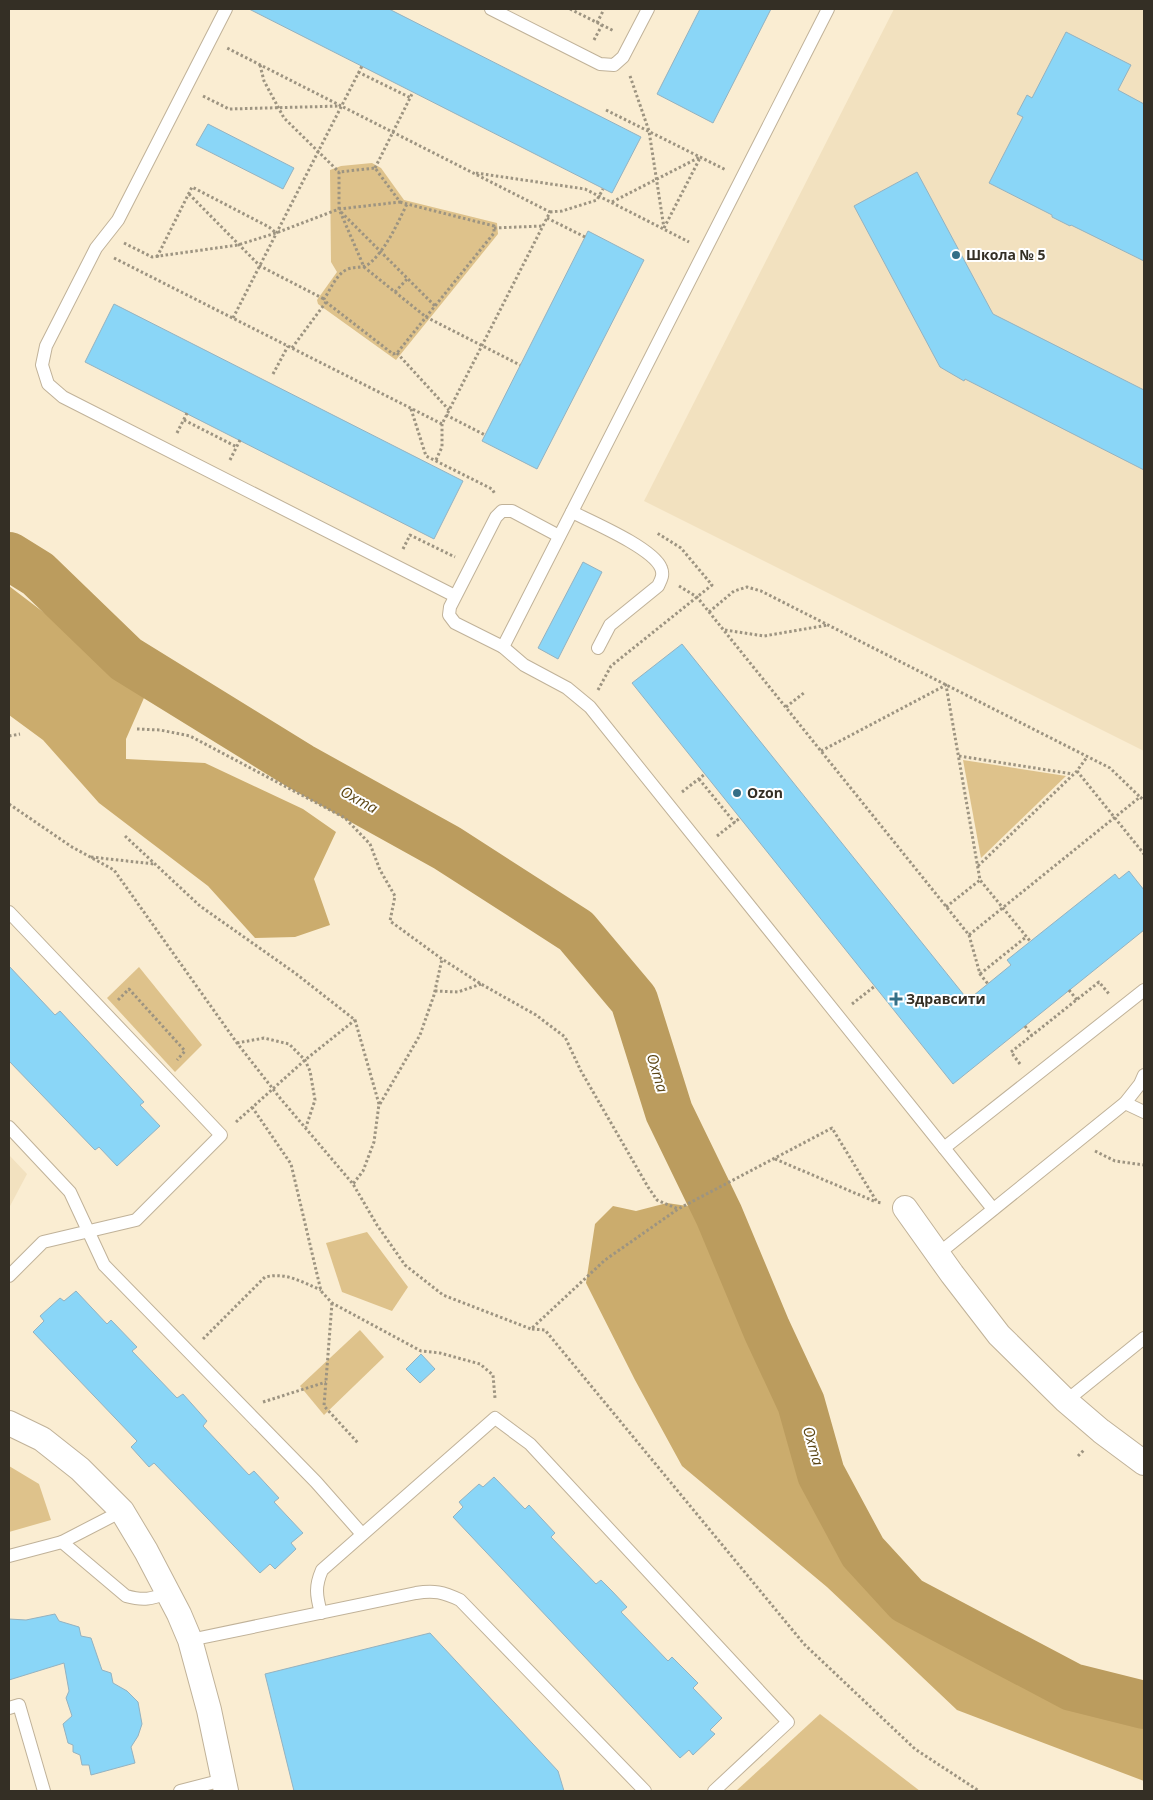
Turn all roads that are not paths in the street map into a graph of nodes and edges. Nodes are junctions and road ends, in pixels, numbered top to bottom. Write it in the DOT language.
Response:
graph roads {
  1 [pos="226,9"];
  2 [pos="491,9"];
  3 [pos="648,9"];
  4 [pos="828,9"];
  5 [pos="572,512"];
  6 [pos="559,536"];
  7 [pos="455,596"];
  8 [pos="503,647"];
  9 [pos="598,648"];
  10 [pos="9,912"];
  11 [pos="1144,990"];
  12 [pos="1144,1075"];
  13 [pos="1125,1103"];
  14 [pos="1144,1112"];
  15 [pos="9,1127"];
  16 [pos="944,1148"];
  17 [pos="905,1208"];
  18 [pos="993,1209"];
  19 [pos="89,1231"];
  20 [pos="938,1254"];
  21 [pos="9,1276"];
  22 [pos="1144,1338"];
  23 [pos="1066,1402"];
  24 [pos="9,1423"];
  25 [pos="1144,1464"];
  26 [pos="122,1511"];
  27 [pos="362,1534"];
  28 [pos="62,1542"];
  29 [pos="9,1556"];
  30 [pos="168,1594"];
  31 [pos="321,1612"];
  32 [pos="190,1640"];
  33 [pos="9,1708"];
  34 [pos="225,1785"];
  35 [pos="44,1791"];
  36 [pos="180,1791"];
  37 [pos="645,1791"];
  38 [pos="714,1791"];
  1 -- 7 [label="lane"];
  2 -- 3 [label="lane"];
  4 -- 5 [label="lane"];
  5 -- 6 [label="lane"];
  5 -- 9 [label="lane"];
  6 -- 7 [label="lane"];
  6 -- 8 [label="lane"];
  7 -- 8 [label="lane"];
  8 -- 16 [label="lane"];
  10 -- 19 [label="lane"];
  11 -- 16 [label="lane"];
  12 -- 13 [label="lane"];
  13 -- 14 [label="lane"];
  13 -- 18 [label="lane"];
  15 -- 19 [label="lane"];
  16 -- 18 [label="lane"];
  17 -- 20 [label="street"];
  18 -- 20 [label="lane"];
  19 -- 21 [label="lane"];
  19 -- 27 [label="lane"];
  20 -- 23 [label="street"];
  22 -- 23 [label="lane"];
  23 -- 25 [label="street"];
  24 -- 26 [label="street"];
  26 -- 28 [label="lane"];
  26 -- 30 [label="street"];
  27 -- 31 [label="lane"];
  27 -- 38 [label="lane"];
  28 -- 29 [label="lane"];
  28 -- 30 [label="lane"];
  30 -- 32 [label="street"];
  31 -- 32 [label="lane"];
  31 -- 37 [label="lane"];
  32 -- 34 [label="street"];
  33 -- 35 [label="lane"];
  34 -- 36 [label="lane"];
}
